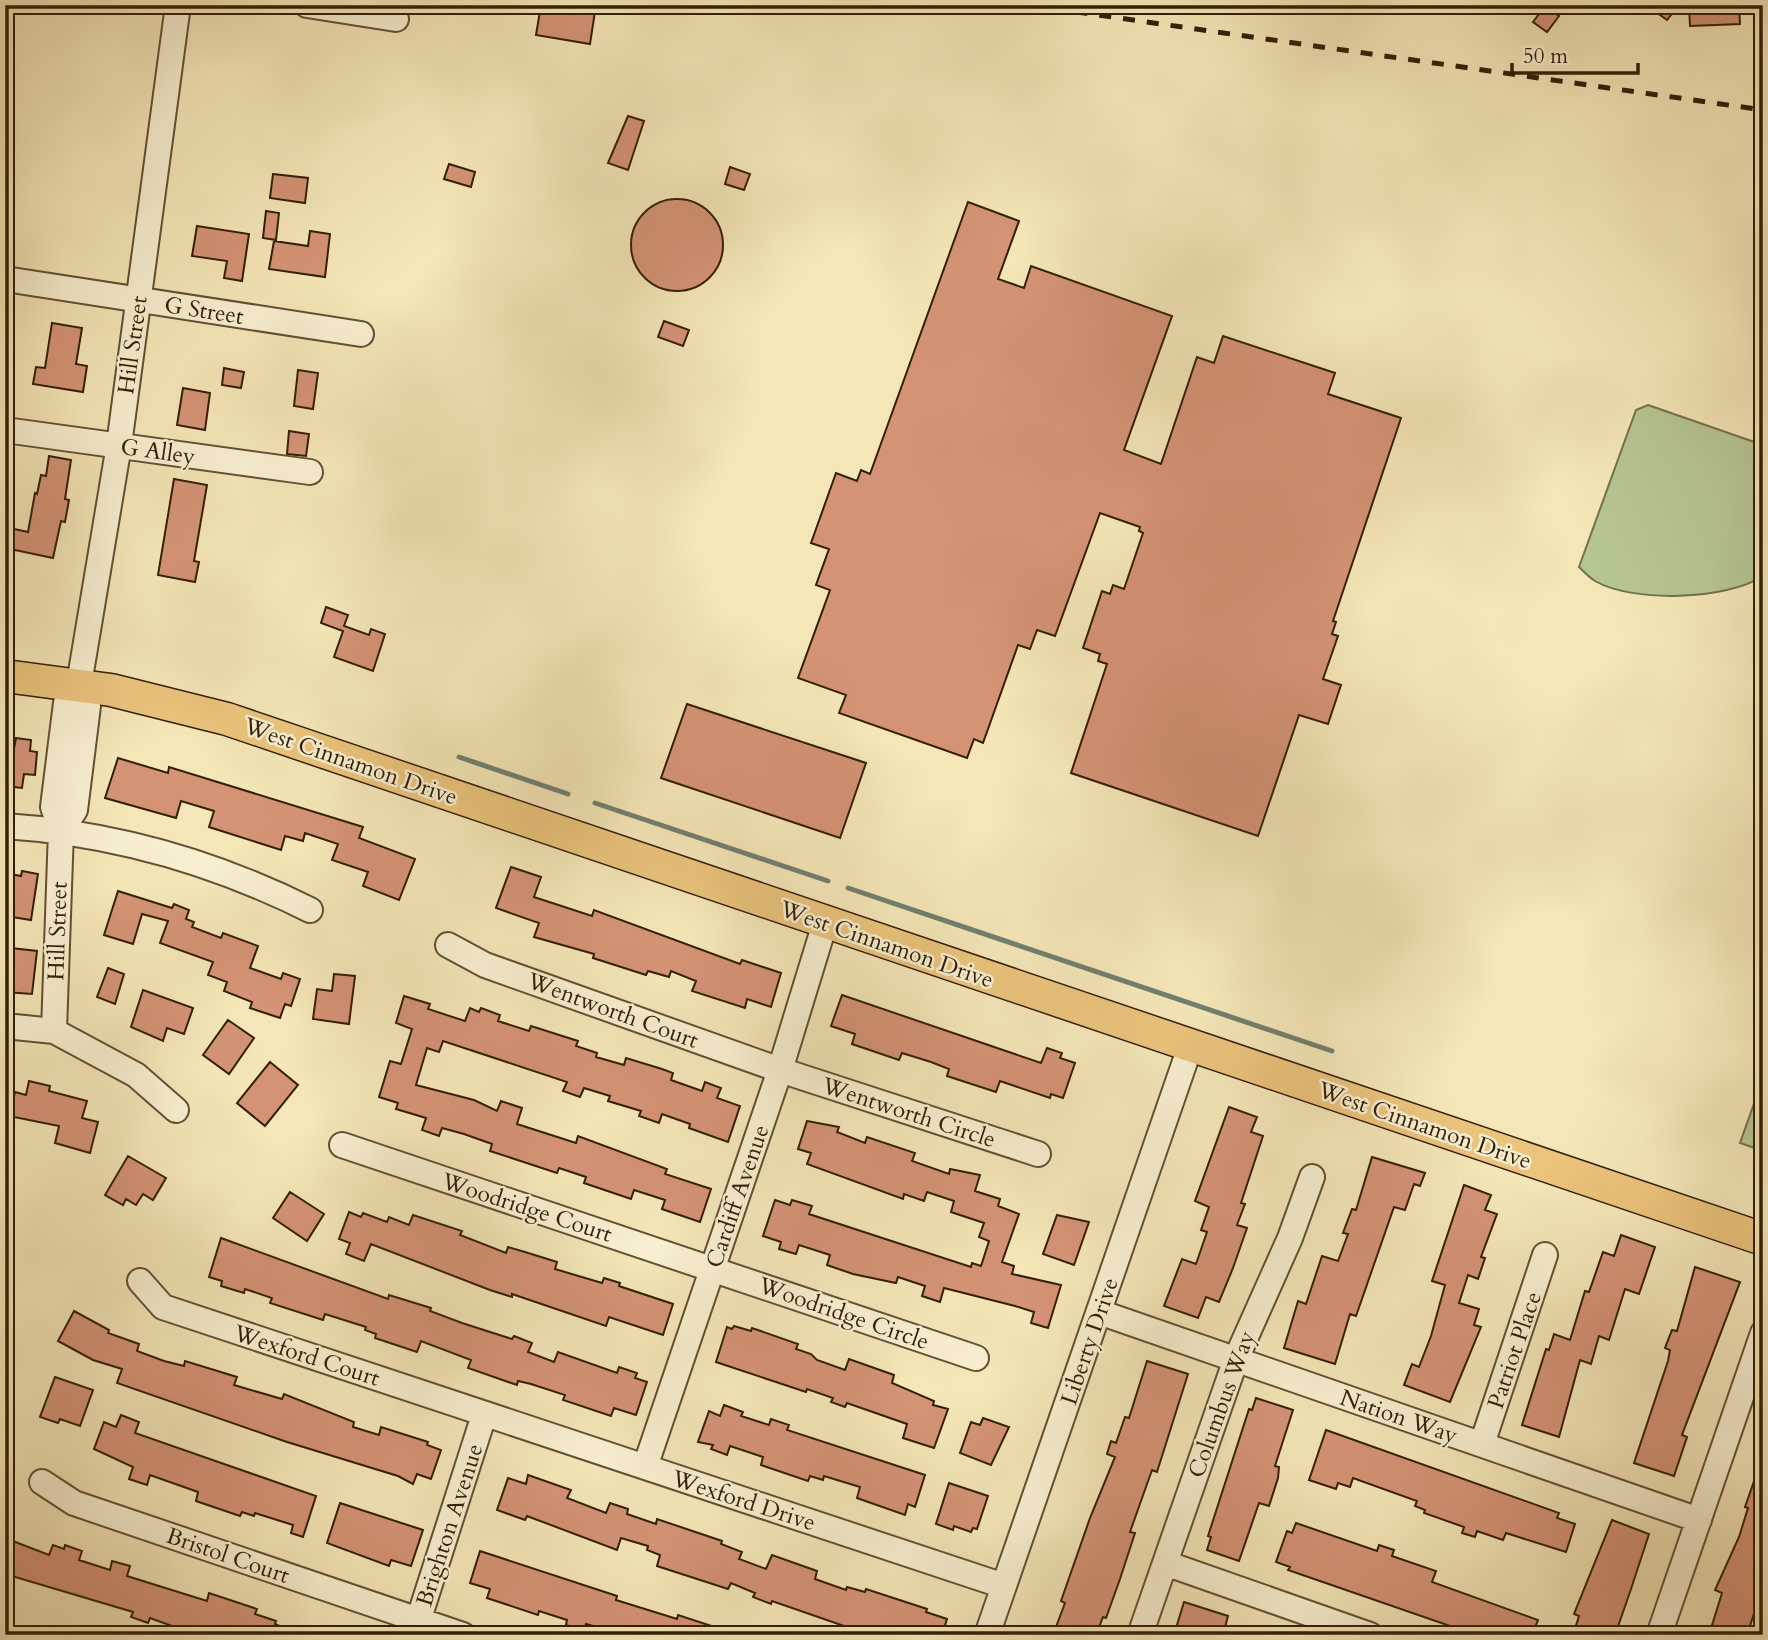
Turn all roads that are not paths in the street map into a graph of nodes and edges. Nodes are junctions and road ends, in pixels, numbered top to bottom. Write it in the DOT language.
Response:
graph roads {
  1 [pos="178,5"];
  2 [pos="307,5"];
  3 [pos="396,19"];
  4 [pos="5,279"];
  5 [pos="138,300"];
  6 [pos="361,334"];
  7 [pos="5,430"];
  8 [pos="118,445"];
  9 [pos="310,472"];
  10 [pos="5,676"];
  11 [pos="79,684"];
  12 [pos="5,826"];
  13 [pos="61,830"];
  14 [pos="310,910"];
  15 [pos="825,923"];
  16 [pos="449,945"];
  17 [pos="5,1026"];
  18 [pos="54,1031"];
  19 [pos="1190,1047"];
  20 [pos="780,1070"];
  21 [pos="176,1110"];
  22 [pos="342,1145"];
  23 [pos="1038,1154"];
  24 [pos="1312,1177"];
  25 [pos="1763,1239"];
  26 [pos="1545,1255"];
  27 [pos="712,1269"];
  28 [pos="140,1281"];
  29 [pos="1099,1312"];
  30 [pos="1763,1333"];
  31 [pos="976,1358"];
  32 [pos="1236,1359"];
  33 [pos="484,1415"];
  34 [pos="1482,1444"];
  35 [pos="645,1467"];
  36 [pos="42,1482"];
  37 [pos="1699,1520"];
  38 [pos="1165,1563"];
  39 [pos="1004,1586"];
  40 [pos="416,1627"];
  41 [pos="463,1635"];
  42 [pos="987,1635"];
  43 [pos="1140,1635"];
  44 [pos="1370,1635"];
  45 [pos="1659,1635"];
  1 -- 5 [label="street, Hill Street"];
  2 -- 3 [label="street"];
  4 -- 5 [label="street, G Street"];
  5 -- 6 [label="street, G Street"];
  5 -- 8 [label="street, Hill Street"];
  7 -- 8 [label="street, G Alley"];
  8 -- 9 [label="street, G Alley"];
  8 -- 11 [label="street, Hill Street"];
  10 -- 11 [label="main road, West Cinnamon Drive"];
  11 -- 13 [label="street, Hill Street"];
  11 -- 15 [label="main road, West Cinnamon Drive"];
  12 -- 13 [label="street"];
  13 -- 14 [label="street"];
  13 -- 18 [label="street, Hill Street"];
  15 -- 19 [label="main road, West Cinnamon Drive"];
  15 -- 20 [label="street, Cardiff Avenue"];
  16 -- 20 [label="street, Wentworth Court"];
  17 -- 18 [label="street"];
  18 -- 21 [label="street"];
  19 -- 25 [label="main road, West Cinnamon Drive"];
  19 -- 29 [label="street, Liberty Drive"];
  20 -- 23 [label="street, Wentworth Circle"];
  20 -- 27 [label="street, Cardiff Avenue"];
  22 -- 27 [label="street, Woodridge Court"];
  24 -- 32 [label="street, Columbus Way"];
  26 -- 34 [label="street, Patriot Place"];
  27 -- 31 [label="street, Woodridge Circle"];
  27 -- 35 [label="street, Cardiff Avenue"];
  28 -- 33 [label="street, Wexford Court"];
  29 -- 32 [label="street, Nation Way"];
  29 -- 39 [label="street, Liberty Drive"];
  30 -- 37 [label="street"];
  32 -- 34 [label="street, Nation Way"];
  32 -- 38 [label="street, Columbus Way"];
  33 -- 35 [label="street, Wexford Drive"];
  33 -- 40 [label="street, Brighton Avenue"];
  34 -- 37 [label="street, Nation Way"];
  35 -- 39 [label="street, Wexford Drive"];
  36 -- 40 [label="street, Bristol Court"];
  37 -- 45 [label="street"];
  38 -- 43 [label="street, Columbus Way"];
  38 -- 44 [label="street"];
  39 -- 42 [label="street, Liberty Drive"];
  40 -- 41 [label="street, Bristol Court"];
}
